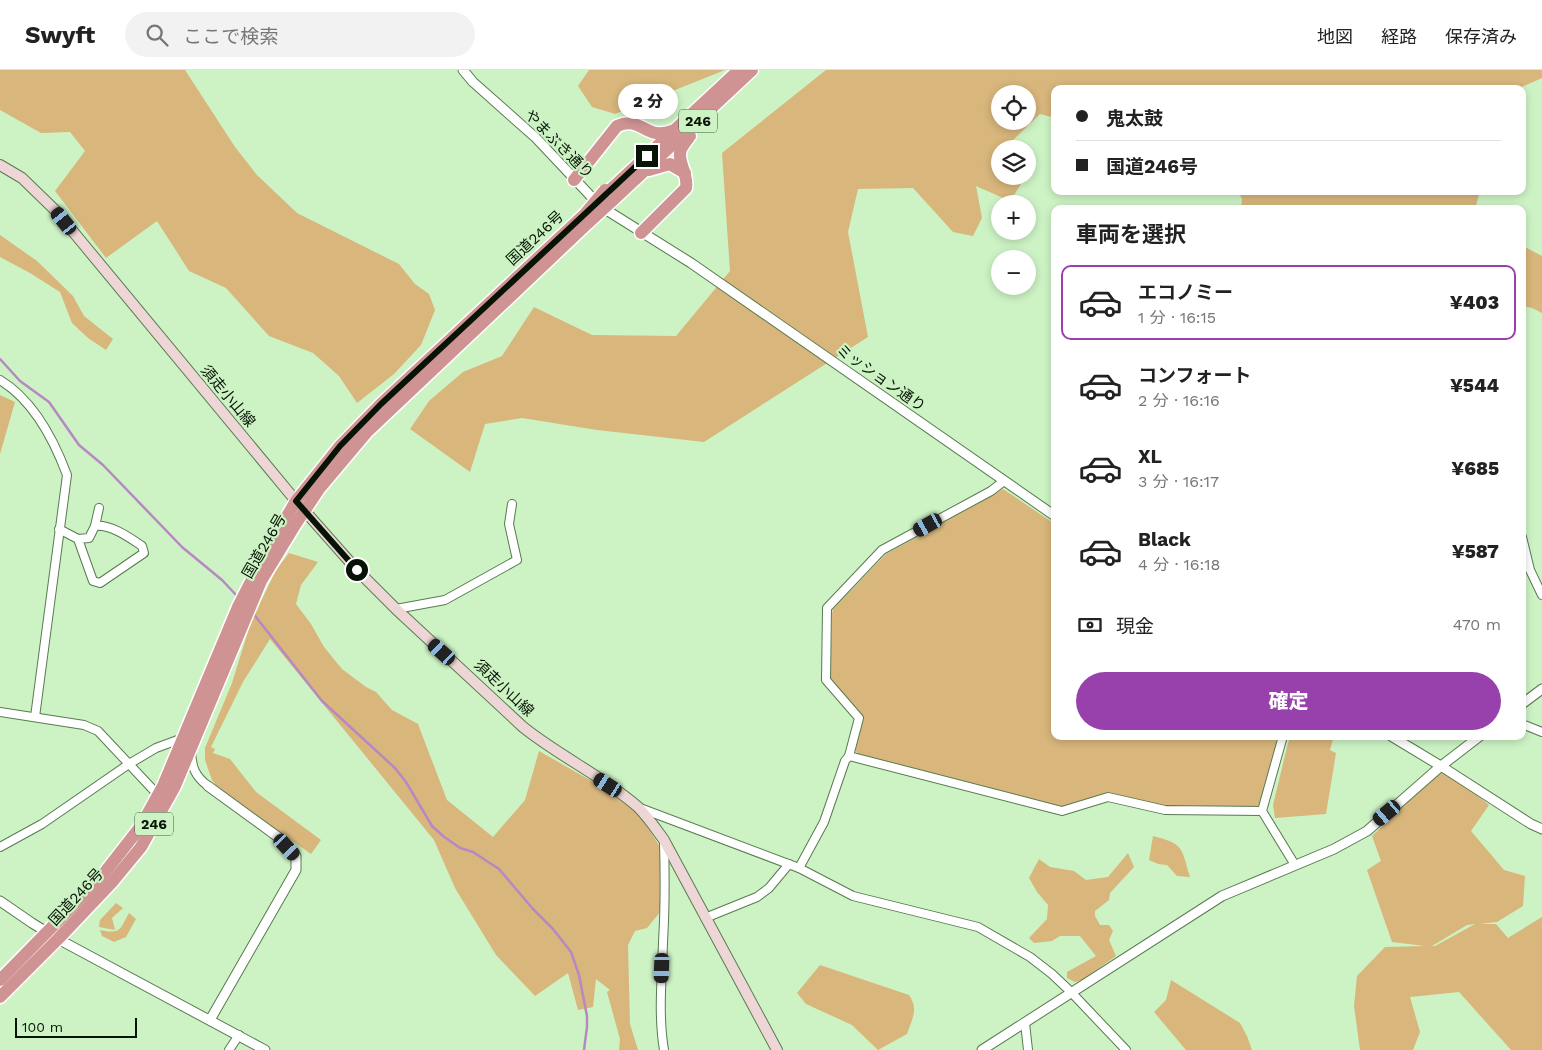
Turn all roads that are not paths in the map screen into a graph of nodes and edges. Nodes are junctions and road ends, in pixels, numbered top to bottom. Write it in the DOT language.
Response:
graph roads {
  1 [pos="463,70"];
  2 [pos="739,70"];
  3 [pos="752,70"];
  4 [pos="705,115"];
  5 [pos="640,126"];
  6 [pos="674,131"];
  7 [pos="0,165"];
  8 [pos="644,172"];
  9 [pos="685,173"];
  10 [pos="574,180"];
  11 [pos="608,195"];
  12 [pos="641,232"];
  13 [pos="691,263"];
  14 [pos="0,380"];
  15 [pos="1004,481"];
  16 [pos="512,504"];
  17 [pos="300,506"];
  18 [pos="99,508"];
  19 [pos="1051,513"];
  20 [pos="95,526"];
  21 [pos="59,530"];
  22 [pos="78,538"];
  23 [pos="1526,569"];
  24 [pos="1542,595"];
  25 [pos="242,609"];
  26 [pos="396,609"];
  27 [pos="1542,689"];
  28 [pos="1526,701"];
  29 [pos="0,712"];
  30 [pos="36,717"];
  31 [pos="1526,726"];
  32 [pos="1542,732"];
  33 [pos="183,738"];
  34 [pos="1282,740"];
  35 [pos="1398,740"];
  36 [pos="1475,740"];
  37 [pos="191,750"];
  38 [pos="849,756"];
  39 [pos="129,764"];
  40 [pos="1441,766"];
  41 [pos="208,786"];
  42 [pos="159,796"];
  43 [pos="638,808"];
  44 [pos="1262,811"];
  45 [pos="1542,829"];
  46 [pos="664,840"];
  47 [pos="0,847"];
  48 [pos="789,864"];
  49 [pos="1295,865"];
  50 [pos="799,868"];
  51 [pos="0,901"];
  52 [pos="706,918"];
  53 [pos="46,933"];
  54 [pos="58,939"];
  55 [pos="0,980"];
  56 [pos="1071,992"];
  57 [pos="0,997"];
  58 [pos="210,1020"];
  59 [pos="1025,1023"];
  60 [pos="239,1035"];
  61 [pos="229,1050"];
  62 [pos="265,1050"];
  63 [pos="664,1050"];
  64 [pos="777,1050"];
  65 [pos="982,1050"];
  66 [pos="1028,1050"];
  67 [pos="1126,1050"];
  1 -- 10 [label="street, やまぶき通り"];
  2 -- 6 [label="highway, 246"];
  3 -- 4 [label="highway, 246"];
  4 -- 8 [label="highway, 246"];
  4 -- 9 [label="highway"];
  5 -- 6 [label="highway"];
  5 -- 10 [label="highway"];
  5 -- 11 [label="highway"];
  6 -- 11 [label="highway, 246"];
  7 -- 17 [label="main road, 須走小山線"];
  8 -- 9 [label="highway"];
  8 -- 11 [label="highway, 246"];
  9 -- 12 [label="highway"];
  10 -- 12 [label="street, やまぶき通り"];
  11 -- 17 [label="highway, 国道246号 / 246, bridge"];
  12 -- 13 [label="street, やまぶき通り"];
  13 -- 15 [label="street, ミッション通り"];
  14 -- 21 [label="street"];
  15 -- 19 [label="street, ミッション通り"];
  15 -- 38 [label="street"];
  16 -- 26 [label="street"];
  17 -- 25 [label="highway, 国道246号 / 246"];
  17 -- 26 [label="main road, 須走小山線"];
  18 -- 20 [label="street"];
  20 -- 22 [label="street"];
  20 -- 22 [label="street"];
  21 -- 22 [label="street"];
  21 -- 30 [label="street"];
  23 -- 24 [label="street"];
  25 -- 33 [label="highway, 国道246号 / 246"];
  25 -- 37 [label="highway, 国道246号 / 246"];
  26 -- 43 [label="main road, 須走小山線"];
  27 -- 28 [label="street"];
  29 -- 30 [label="street"];
  30 -- 39 [label="street"];
  31 -- 32 [label="street"];
  33 -- 39 [label="street"];
  33 -- 42 [label="highway, 国道246号 / 246"];
  34 -- 44 [label="street"];
  35 -- 40 [label="street"];
  36 -- 40 [label="street"];
  37 -- 41 [label="street"];
  37 -- 54 [label="highway, 国道246号 / 246"];
  38 -- 44 [label="street"];
  38 -- 50 [label="street"];
  39 -- 42 [label="street"];
  39 -- 47 [label="street"];
  40 -- 45 [label="street"];
  40 -- 49 [label="street"];
  41 -- 58 [label="street"];
  42 -- 53 [label="highway, 国道246号 / 246"];
  43 -- 46 [label="main road, 須走小山線"];
  43 -- 48 [label="street"];
  44 -- 49 [label="street"];
  46 -- 52 [label="main road, 須走小山線"];
  46 -- 63 [label="street"];
  48 -- 50 [label="street"];
  48 -- 52 [label="street"];
  49 -- 56 [label="street"];
  50 -- 56 [label="street"];
  51 -- 53 [label="street"];
  52 -- 64 [label="main road, 須走小山線"];
  53 -- 54 [label="street"];
  53 -- 55 [label="highway, 国道246号 / 246"];
  54 -- 57 [label="highway, 国道246号 / 246"];
  54 -- 58 [label="street"];
  56 -- 59 [label="street"];
  56 -- 67 [label="street"];
  58 -- 60 [label="street"];
  59 -- 65 [label="street"];
  59 -- 66 [label="street"];
  60 -- 61 [label="street"];
  60 -- 62 [label="street"];
}
